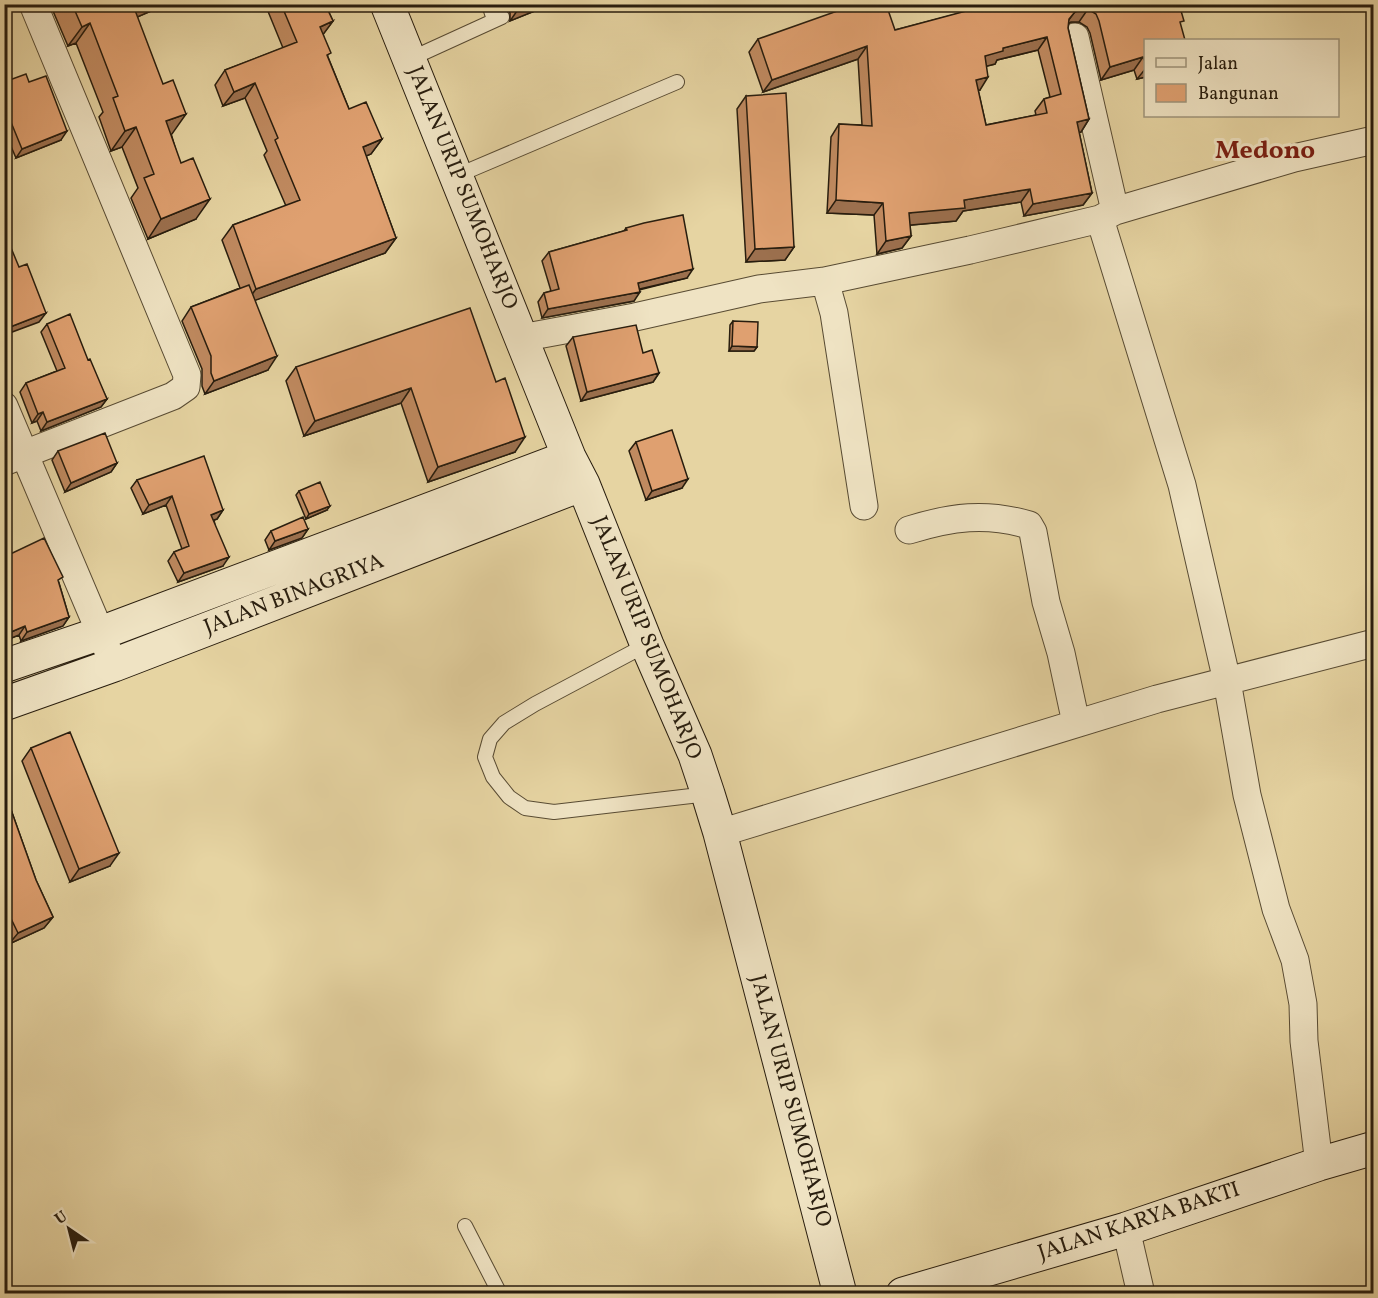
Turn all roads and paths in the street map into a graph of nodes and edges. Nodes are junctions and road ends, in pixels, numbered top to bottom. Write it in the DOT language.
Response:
graph roads {
  1 [pos="33,4"];
  2 [pos="387,4"];
  3 [pos="489,4"];
  4 [pos="1075,37"];
  5 [pos="410,59"];
  6 [pos="677,82"];
  7 [pos="1374,140"];
  8 [pos="456,176"];
  9 [pos="1108,215"];
  10 [pos="825,281"];
  11 [pos="522,338"];
  12 [pos="4,406"];
  13 [pos="15,458"];
  14 [pos="576,470"];
  15 [pos="864,506"];
  16 [pos="909,530"];
  17 [pos="236,581"];
  18 [pos="248,613"];
  19 [pos="101,633"];
  20 [pos="1374,644"];
  21 [pos="647,645"];
  22 [pos="114,664"];
  23 [pos="4,666"];
  24 [pos="1227,681"];
  25 [pos="4,704"];
  26 [pos="1076,723"];
  27 [pos="708,794"];
  28 [pos="720,833"];
  29 [pos="1374,1148"];
  30 [pos="1319,1164"];
  31 [pos="465,1226"];
  32 [pos="1126,1229"];
  33 [pos="500,1293"];
  34 [pos="840,1293"];
  35 [pos="903,1293"];
  36 [pos="1141,1293"];
  1 -- 13 [label="street"];
  2 -- 5 [label="street, JALAN URIP SUMOHARJO"];
  3 -- 5 [label="lane"];
  4 -- 9 [label="street"];
  5 -- 8 [label="street, JALAN URIP SUMOHARJO"];
  6 -- 8 [label="lane"];
  7 -- 9 [label="street"];
  8 -- 11 [label="street, JALAN URIP SUMOHARJO"];
  9 -- 10 [label="street"];
  9 -- 24 [label="street"];
  10 -- 11 [label="street"];
  10 -- 15 [label="street"];
  11 -- 14 [label="street, JALAN URIP SUMOHARJO"];
  12 -- 13 [label="street"];
  13 -- 19 [label="street"];
  14 -- 17 [label="street, JALAN BINAGRIYA"];
  14 -- 18 [label="street, JALAN BINAGRIYA"];
  14 -- 21 [label="street, JALAN URIP SUMOHARJO"];
  16 -- 26 [label="street"];
  17 -- 18 [label="street"];
  17 -- 19 [label="street, JALAN BINAGRIYA"];
  18 -- 22 [label="street, JALAN BINAGRIYA"];
  19 -- 22 [label="street"];
  19 -- 23 [label="street, JALAN BINAGRIYA"];
  20 -- 24 [label="street"];
  21 -- 27 [label="street, JALAN URIP SUMOHARJO"];
  21 -- 27 [label="lane"];
  22 -- 25 [label="street, JALAN BINAGRIYA"];
  24 -- 26 [label="street"];
  24 -- 30 [label="street"];
  26 -- 28 [label="street"];
  27 -- 28 [label="street, JALAN URIP SUMOHARJO"];
  28 -- 34 [label="street, JALAN URIP SUMOHARJO"];
  29 -- 30 [label="street, JALAN KARYA BAKTI"];
  30 -- 32 [label="street, JALAN KARYA BAKTI"];
  31 -- 33 [label="lane"];
  32 -- 35 [label="street, JALAN KARYA BAKTI"];
  32 -- 36 [label="street"];
}
